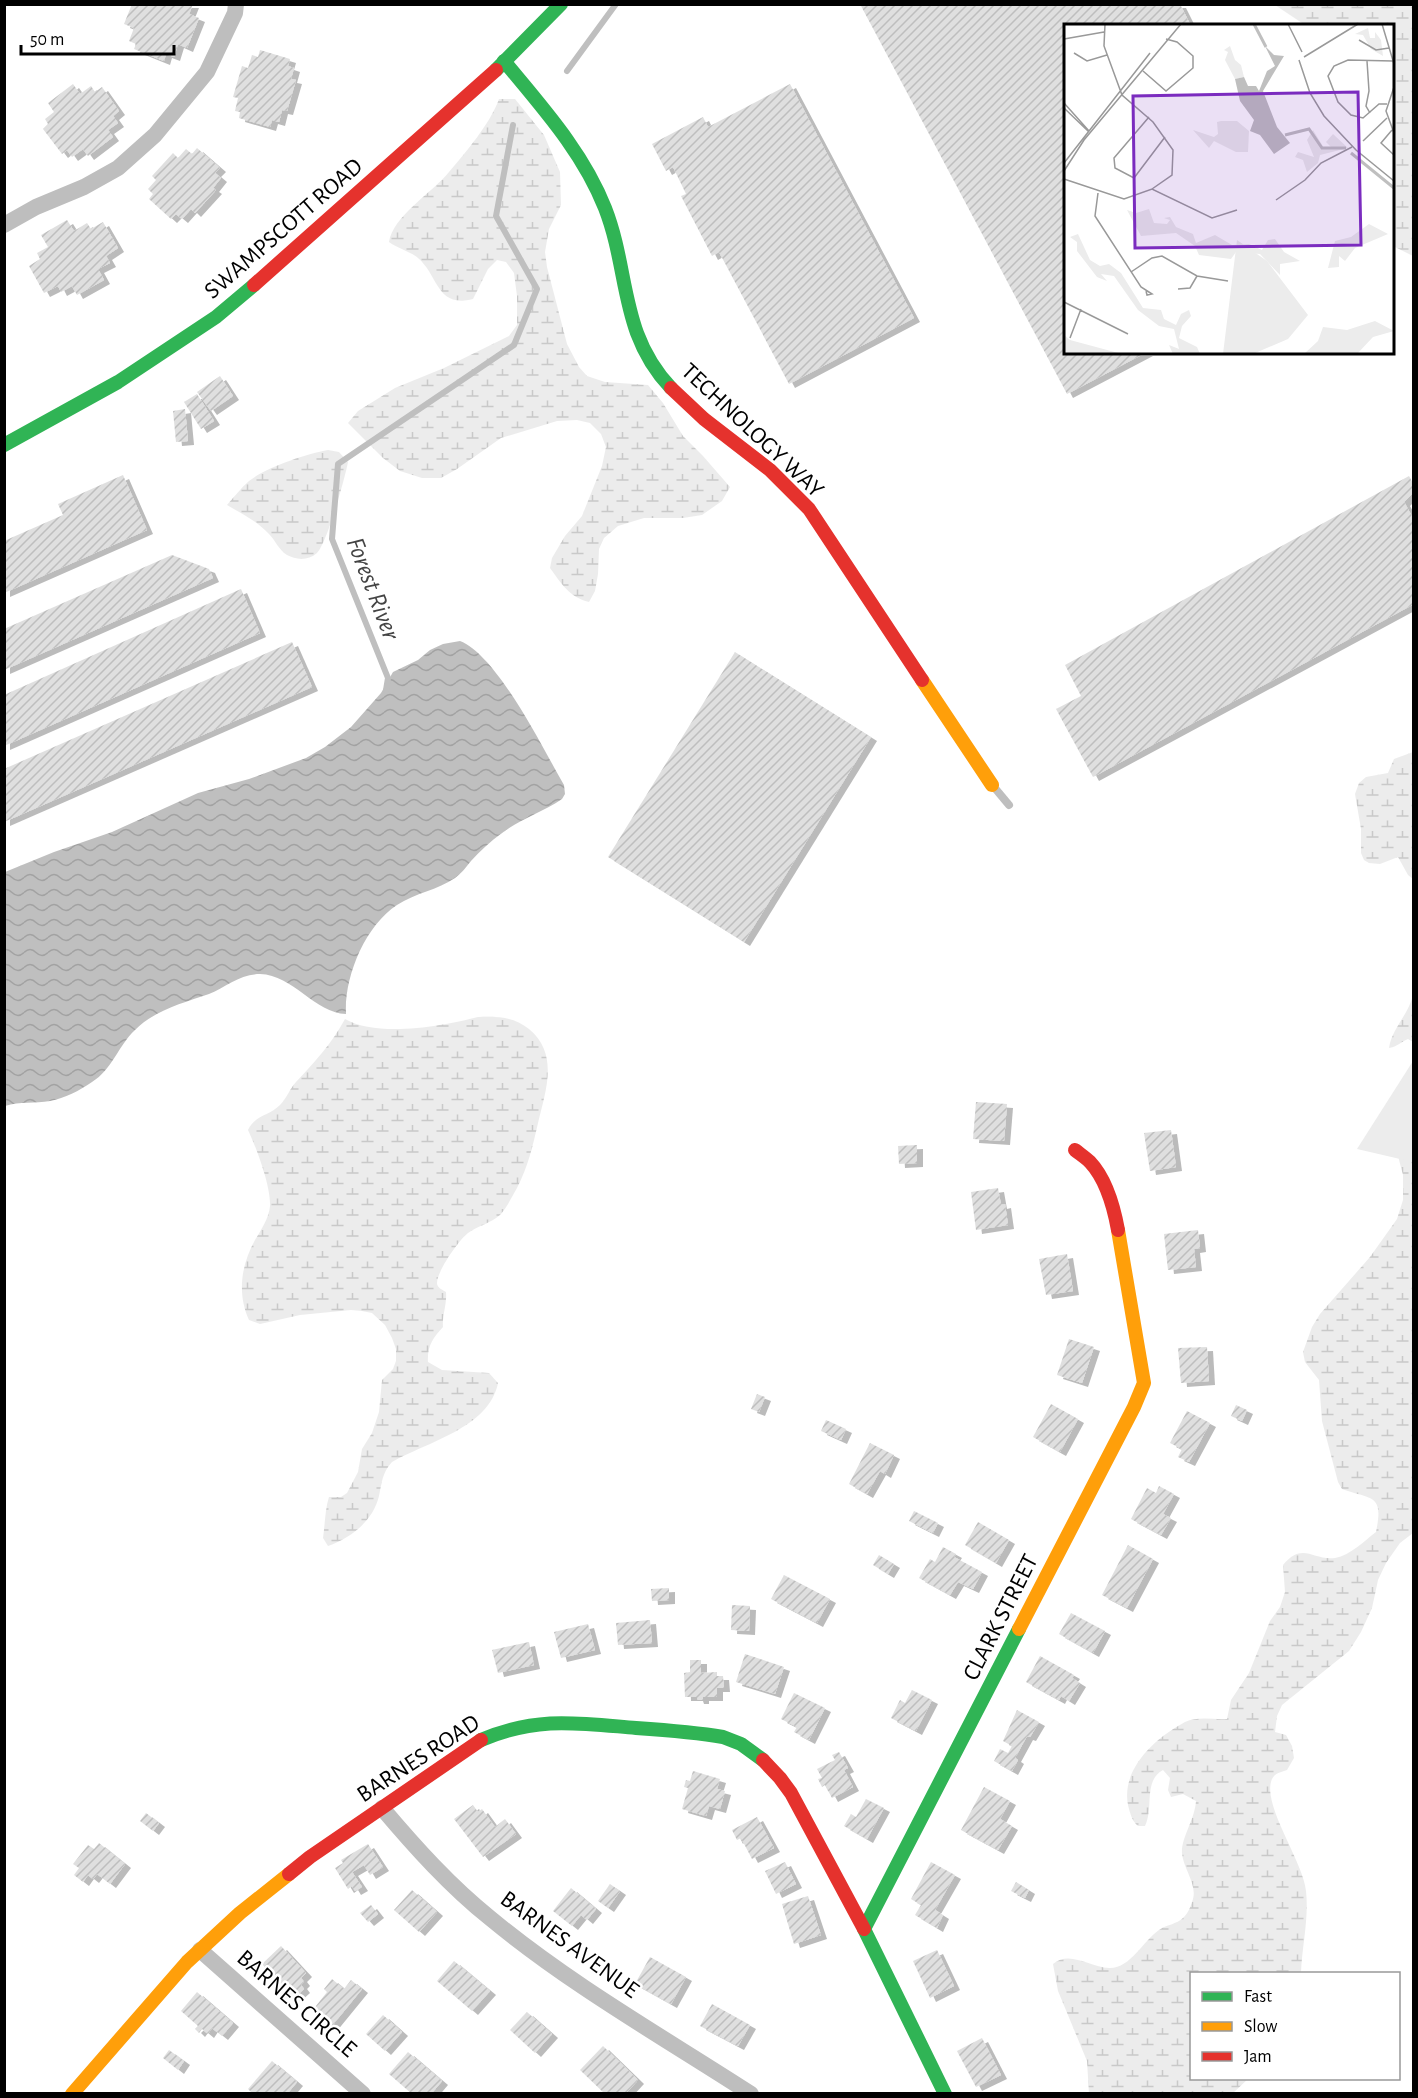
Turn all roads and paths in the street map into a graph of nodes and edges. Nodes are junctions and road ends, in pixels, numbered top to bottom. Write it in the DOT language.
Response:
graph roads {
  1 [pos="236,4"];
  2 [pos="561,4"];
  3 [pos="504,61"];
  4 [pos="4,225"];
  5 [pos="4,446"];
  6 [pos="992,785"];
  7 [pos="1009,805"];
  8 [pos="1075,1150"];
  9 [pos="382,1808"];
  10 [pos="864,1929"];
  11 [pos="200,1950"];
  12 [pos="72,2094"];
  13 [pos="363,2094"];
  14 [pos="751,2094"];
  15 [pos="945,2094"];
  1 -- 4 [label="street"];
  2 -- 3 [label="street, SWAMPSCOTT ROAD"];
  3 -- 5 [label="street, SWAMPSCOTT ROAD"];
  3 -- 6 [label="street, TECHNOLOGY WAY"];
  6 -- 7 [label="lane"];
  8 -- 10 [label="street, CLARK STREET"];
  9 -- 10 [label="street, BARNES ROAD"];
  9 -- 11 [label="street, BARNES ROAD"];
  9 -- 14 [label="street, BARNES AVENUE"];
  10 -- 15 [label="street"];
  11 -- 12 [label="street, BARNES ROAD"];
  11 -- 13 [label="street, BARNES CIRCLE"];
}
